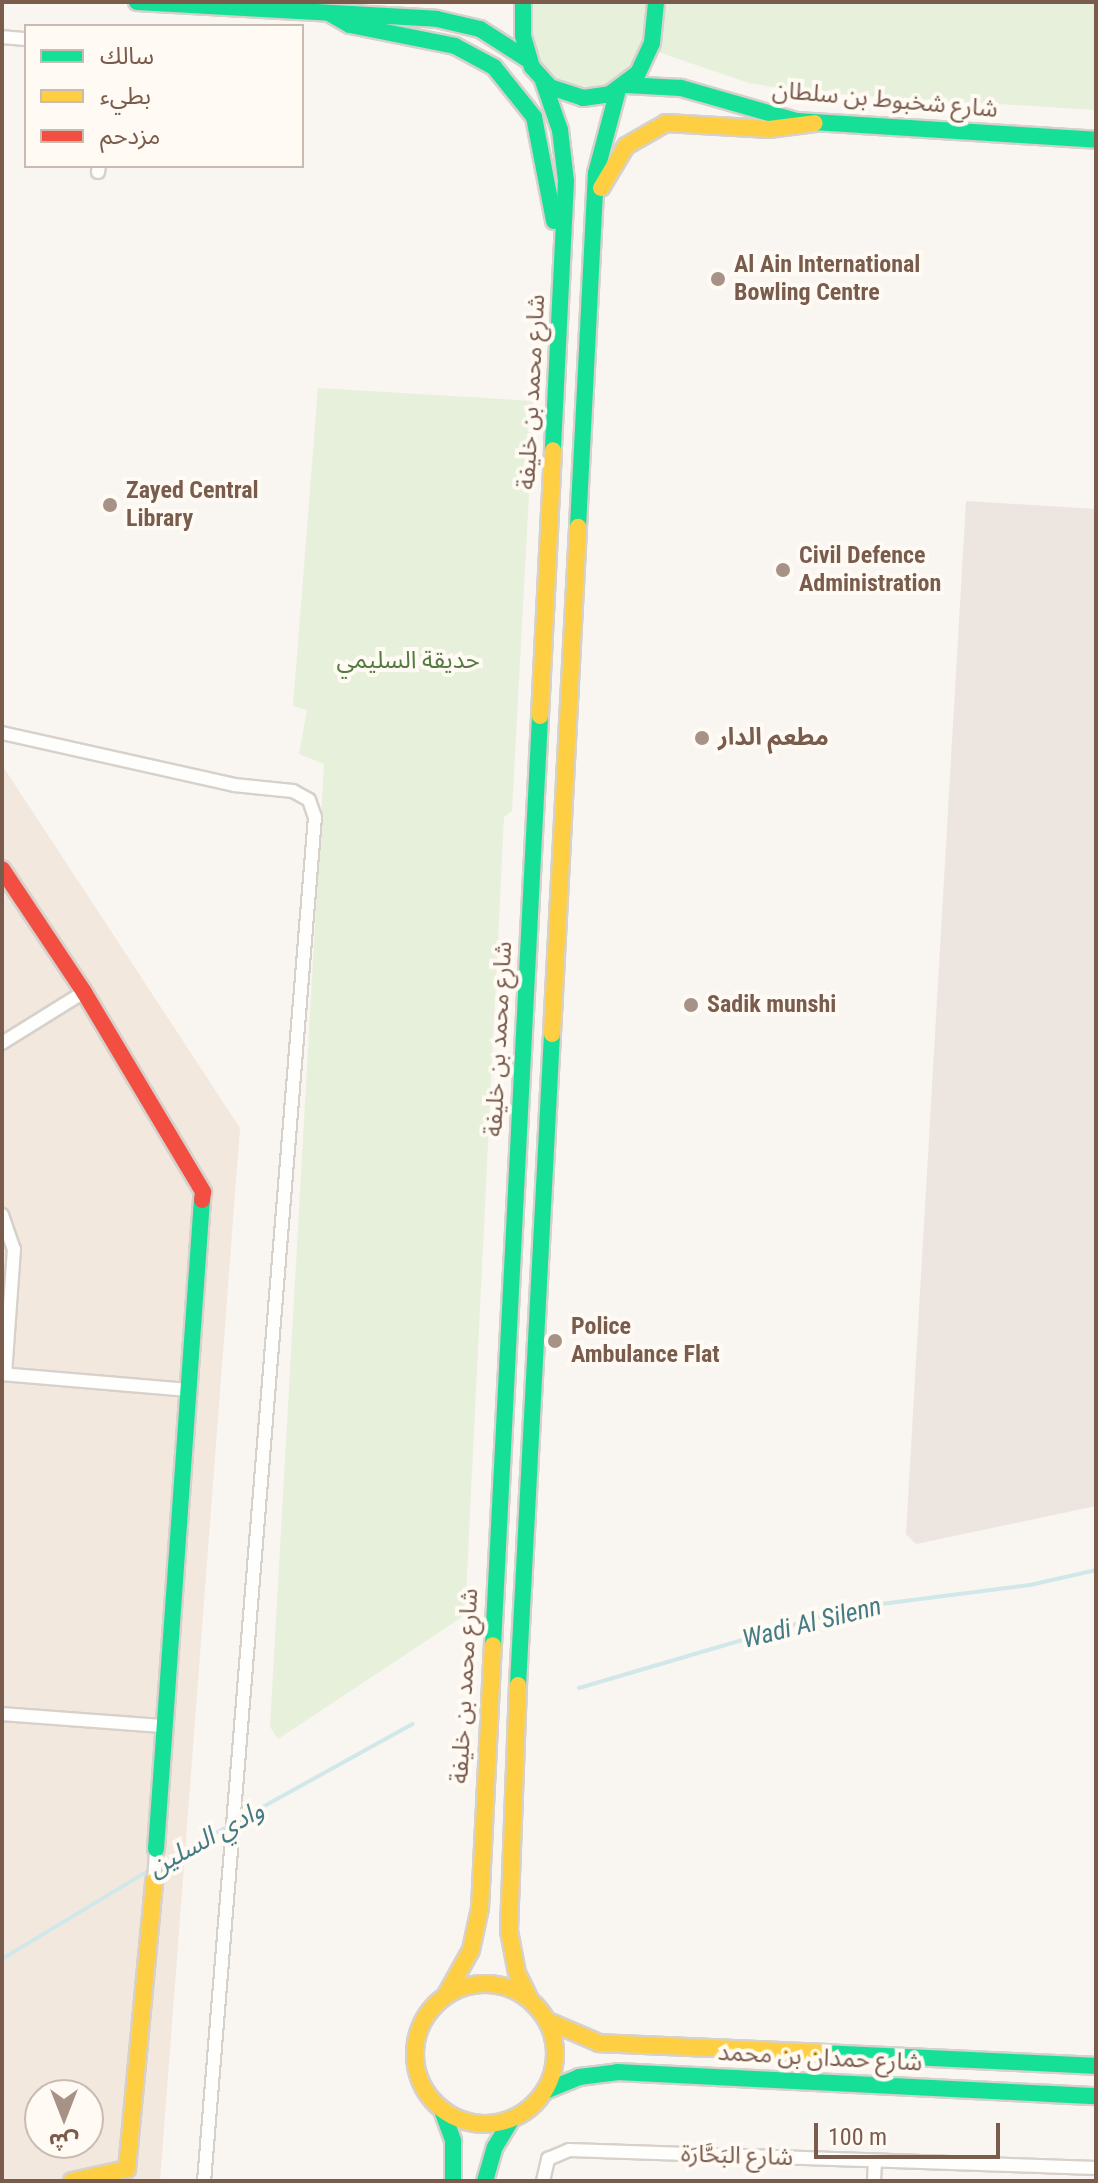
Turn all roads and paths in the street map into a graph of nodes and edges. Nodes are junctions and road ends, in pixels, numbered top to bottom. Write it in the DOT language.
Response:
graph roads {
  1 [pos="137,2"];
  2 [pos="523,2"];
  3 [pos="656,2"];
  4 [pos="329,13"];
  5 [pos="2,37"];
  6 [pos="24,39"];
  7 [pos="527,59"];
  8 [pos="543,81"];
  9 [pos="622,88"];
  10 [pos="815,123"];
  11 [pos="1096,140"];
  12 [pos="593,216"];
  13 [pos="562,255"];
  14 [pos="2,733"];
  15 [pos="2,869"];
  16 [pos="84,992"];
  17 [pos="2,1043"];
  18 [pos="2,1215"];
  19 [pos="3,1374"];
  20 [pos="188,1390"];
  21 [pos="2,1714"];
  22 [pos="163,1726"];
  23 [pos="156,1849"];
  24 [pos="154,1881"];
  25 [pos="446,1995"];
  26 [pos="529,1998"];
  27 [pos="548,2021"];
  28 [pos="1096,2066"];
  29 [pos="545,2091"];
  30 [pos="1096,2096"];
  31 [pos="442,2110"];
  32 [pos="512,2119"];
  33 [pos="875,2161"];
  34 [pos="1096,2168"];
  35 [pos="126,2175"];
  36 [pos="72,2181"];
  37 [pos="204,2181"];
  38 [pos="453,2181"];
  39 [pos="485,2181"];
  40 [pos="543,2181"];
  41 [pos="874,2181"];
  1 -- 4 [label="main road"];
  2 -- 7 [label="main road"];
  3 -- 9 [label="main road"];
  4 -- 7 [label="main road"];
  4 -- 13 [label="main road"];
  5 -- 6 [label="street"];
  7 -- 8 [label="main road, شارع محمد بن خليفة"];
  8 -- 9 [label="main road, شارع شخبوط بن سلطان"];
  8 -- 13 [label="main road, شارع محمد بن خليفة"];
  9 -- 10 [label="main road, شارع شخبوط بن سلطان"];
  9 -- 12 [label="main road"];
  10 -- 11 [label="main road, شارع شخبوط بن سلطان"];
  10 -- 12 [label="main road"];
  12 -- 26 [label="main road"];
  13 -- 25 [label="main road, شارع محمد بن خليفة"];
  14 -- 37 [label="street"];
  15 -- 16 [label="main road"];
  16 -- 17 [label="street"];
  16 -- 20 [label="main road"];
  18 -- 19 [label="street"];
  19 -- 20 [label="street"];
  20 -- 22 [label="main road"];
  21 -- 22 [label="street"];
  22 -- 23 [label="main road"];
  23 -- 24 [label="street"];
  24 -- 35 [label="main road"];
  25 -- 26 [label="main road"];
  25 -- 31 [label="main road"];
  26 -- 27 [label="main road"];
  27 -- 28 [label="main road, شارع حمدان بن محمد"];
  27 -- 29 [label="main road"];
  29 -- 30 [label="main road, شارع حمدان بن محمد"];
  29 -- 32 [label="main road"];
  31 -- 32 [label="main road"];
  31 -- 38 [label="main road"];
  32 -- 39 [label="main road"];
  33 -- 34 [label="street, شارع البَحَّارَة"];
  33 -- 40 [label="street, شارع البَحَّارَة"];
  33 -- 41 [label="street"];
  35 -- 36 [label="main road"];
}
